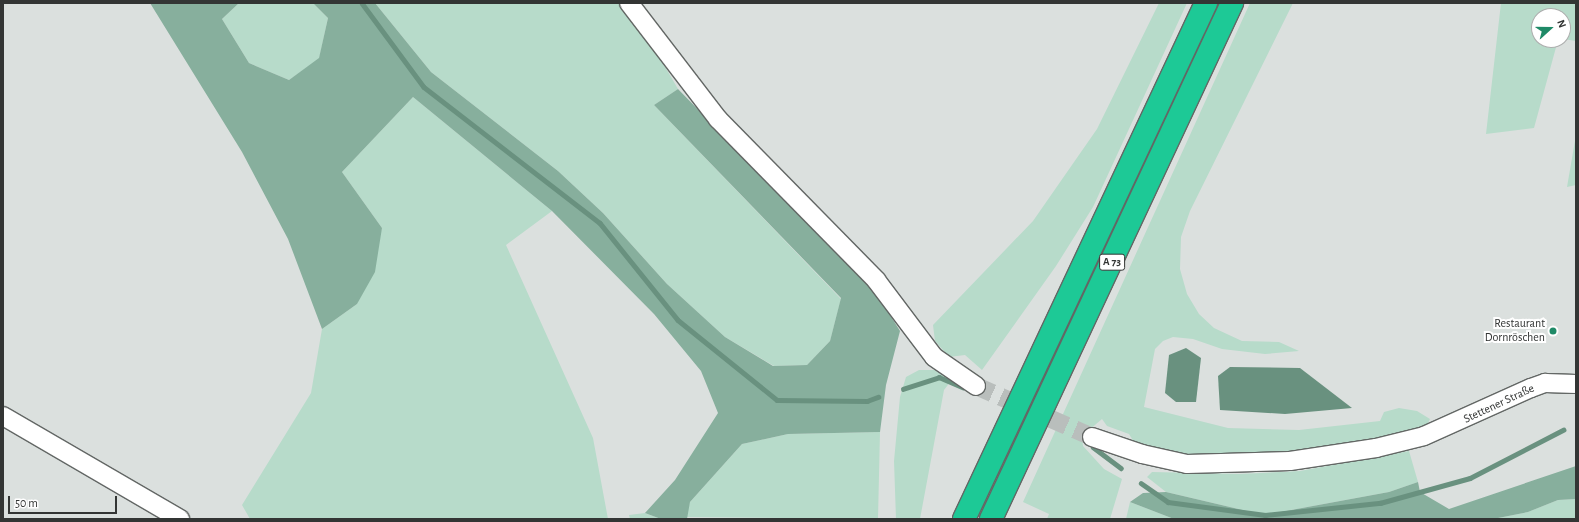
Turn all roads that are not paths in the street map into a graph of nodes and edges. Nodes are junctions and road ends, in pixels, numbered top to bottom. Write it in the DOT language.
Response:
graph roads {
  1 [pos="629,3"];
  2 [pos="1206,3"];
  3 [pos="1232,3"];
  4 [pos="1576,384"];
  5 [pos="976,386"];
  6 [pos="3,416"];
  7 [pos="1092,437"];
  8 [pos="180,519"];
  9 [pos="964,519"];
  10 [pos="991,519"];
  1 -- 5 [label="street"];
  2 -- 9 [label="highway, A 73"];
  3 -- 10 [label="highway, A 73"];
  4 -- 7 [label="street, Stettener Straße"];
  6 -- 8 [label="street"];
}
